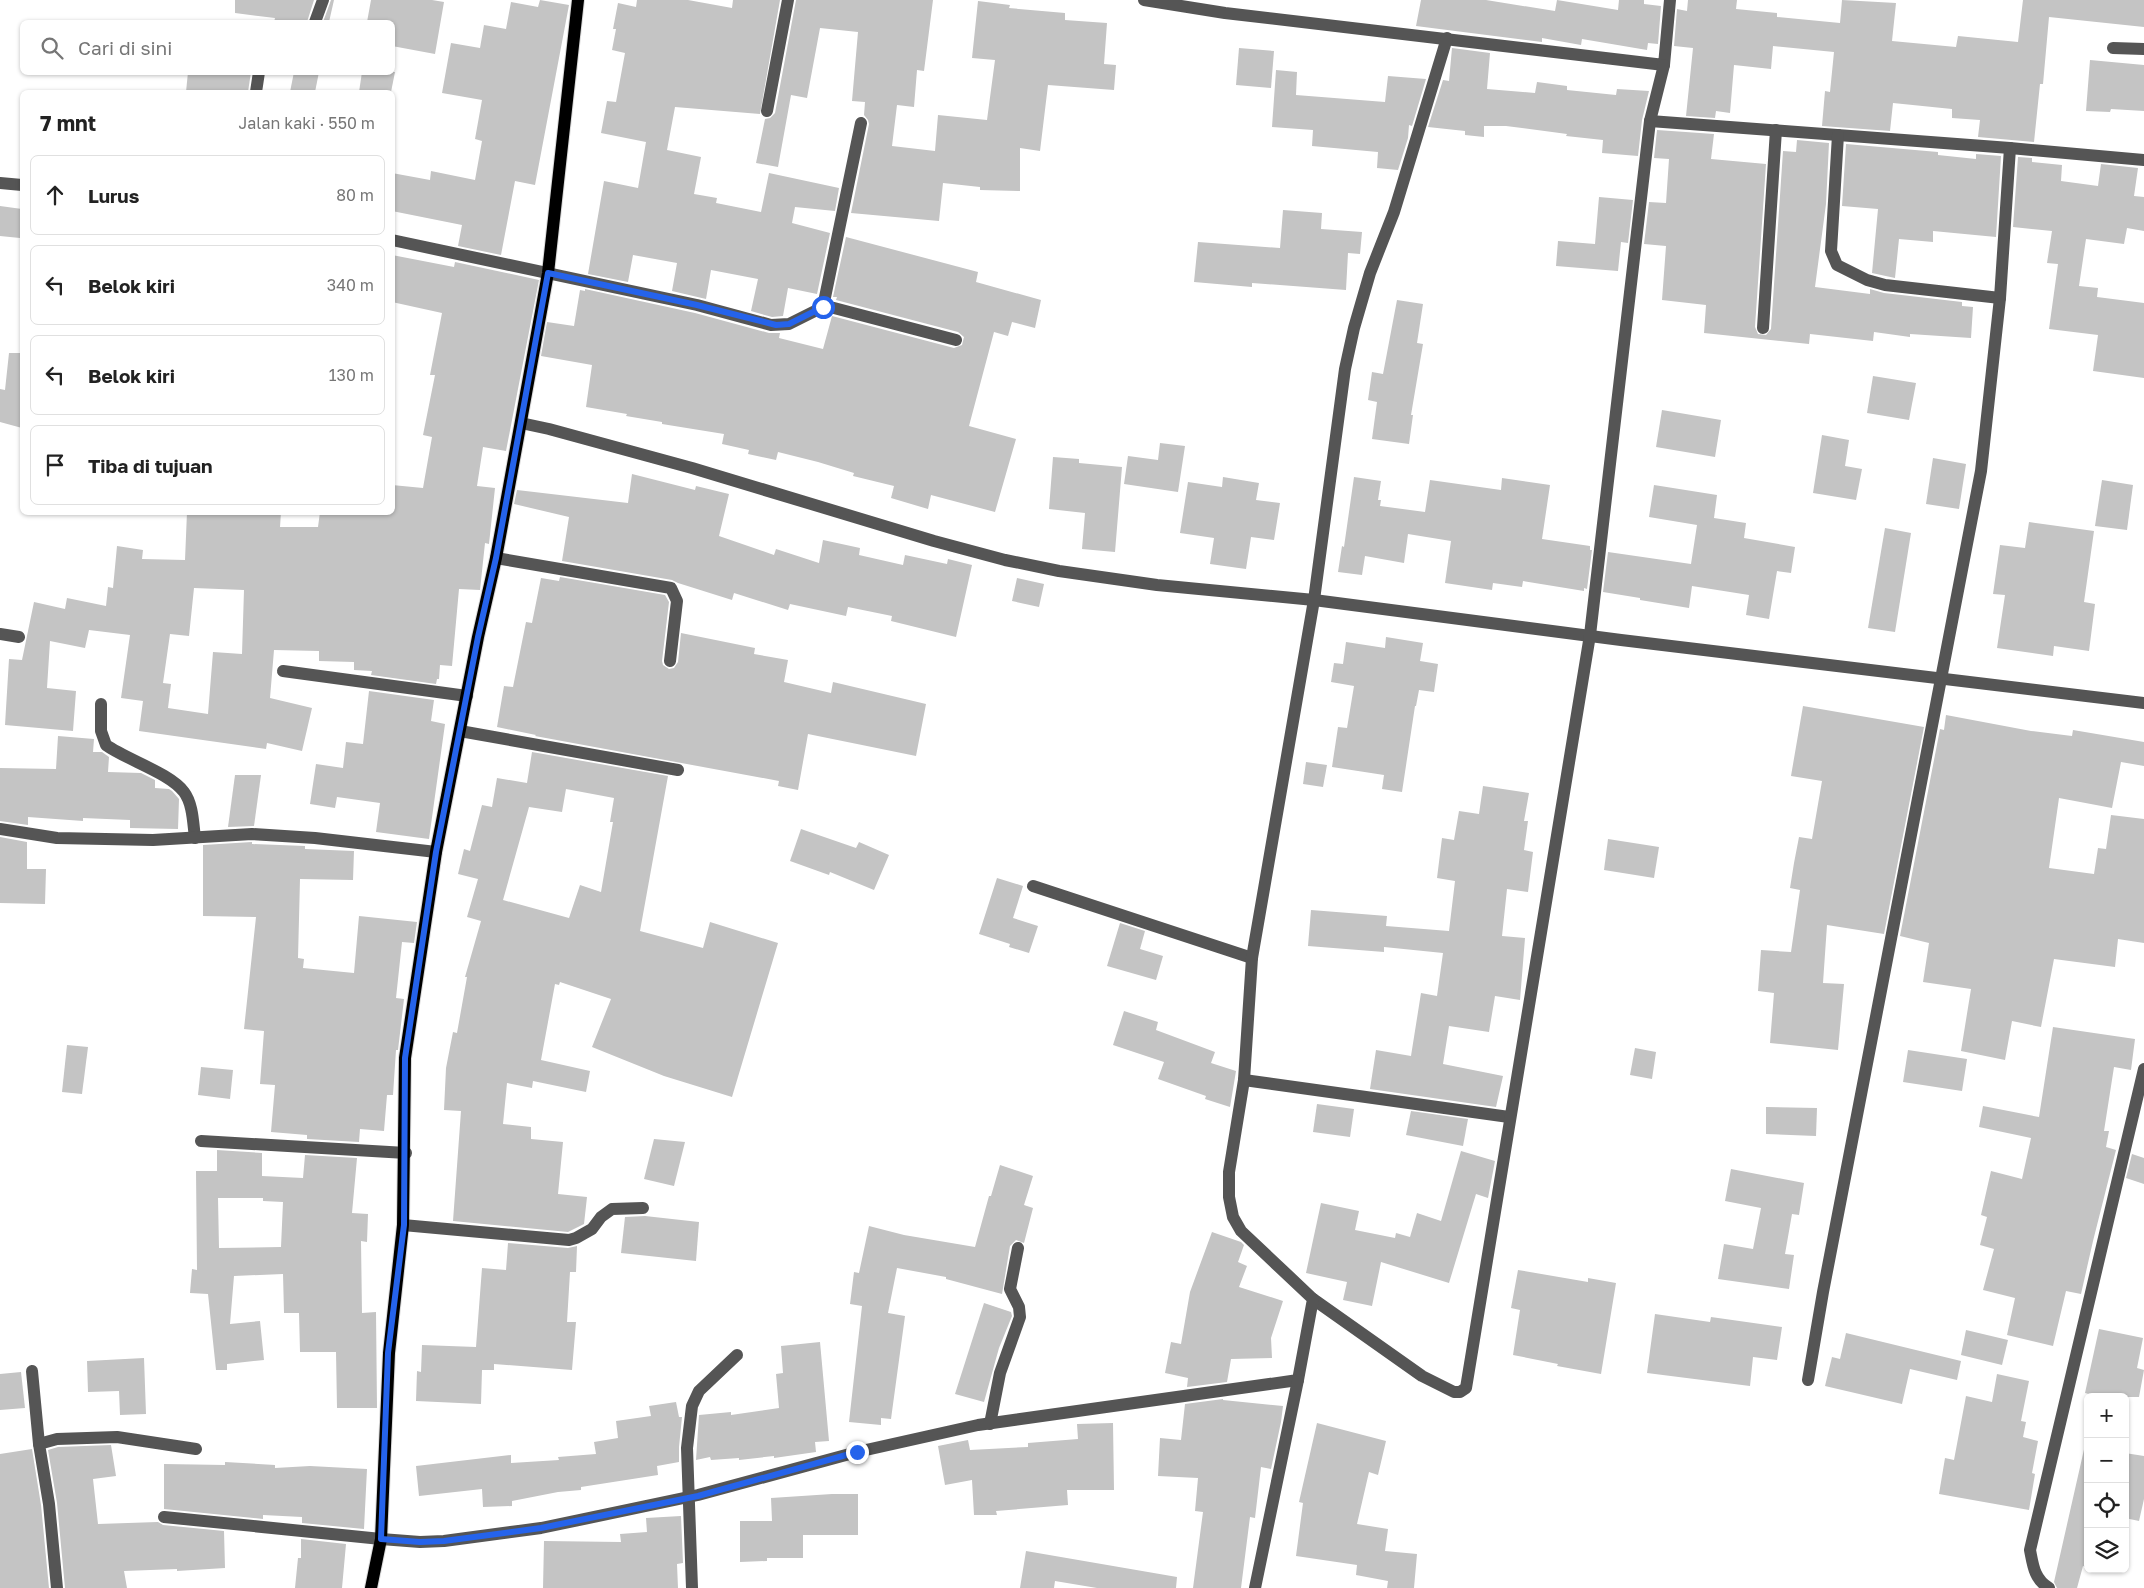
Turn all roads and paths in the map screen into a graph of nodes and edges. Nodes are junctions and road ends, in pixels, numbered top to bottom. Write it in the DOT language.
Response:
graph roads {
  1 [pos="323,0"];
  2 [pos="578,0"];
  3 [pos="788,0"];
  4 [pos="1144,0"];
  5 [pos="1670,0"];
  6 [pos="1186,3"];
  7 [pos="315,20"];
  8 [pos="1447,38"];
  9 [pos="2113,48"];
  10 [pos="2144,49"];
  11 [pos="1664,65"];
  12 [pos="259,75"];
  13 [pos="256,90"];
  14 [pos="767,111"];
  15 [pos="1650,121"];
  16 [pos="862,123"];
  17 [pos="1776,130"];
  18 [pos="1838,135"];
  19 [pos="2010,148"];
  20 [pos="2144,160"];
  21 [pos="0,183"];
  22 [pos="20,185"];
  23 [pos="395,241"];
  24 [pos="548,273"];
  25 [pos="2000,298"];
  26 [pos="823,307"];
  27 [pos="1763,328"];
  28 [pos="956,340"];
  29 [pos="522,423"];
  30 [pos="496,558"];
  31 [pos="1314,600"];
  32 [pos="0,634"];
  33 [pos="1590,636"];
  34 [pos="19,637"];
  35 [pos="670,661"];
  36 [pos="283,671"];
  37 [pos="1941,679"];
  38 [pos="467,696"];
  39 [pos="2144,703"];
  40 [pos="101,704"];
  41 [pos="460,731"];
  42 [pos="678,770"];
  43 [pos="0,829"];
  44 [pos="195,838"];
  45 [pos="436,852"];
  46 [pos="1033,886"];
  47 [pos="1252,958"];
  48 [pos="2144,1069"];
  49 [pos="1244,1080"];
  50 [pos="1510,1117"];
  51 [pos="201,1141"];
  52 [pos="406,1153"];
  53 [pos="643,1208"];
  54 [pos="404,1225"];
  55 [pos="1018,1248"];
  56 [pos="1313,1299"];
  57 [pos="737,1355"];
  58 [pos="32,1372"];
  59 [pos="1298,1380"];
  60 [pos="1808,1380"];
  61 [pos="990,1424"];
  62 [pos="39,1444"];
  63 [pos="196,1449"];
  64 [pos="687,1497"];
  65 [pos="164,1517"];
  66 [pos="381,1539"];
  67 [pos="57,1588"];
  68 [pos="371,1588"];
  69 [pos="692,1588"];
  70 [pos="1255,1588"];
  71 [pos="2049,1588"];
  1 -- 7 [label="street"];
  2 -- 24 [label="main road"];
  3 -- 14 [label="street"];
  4 -- 6 [label="street"];
  5 -- 11 [label="street"];
  6 -- 8 [label="street"];
  8 -- 11 [label="street"];
  8 -- 31 [label="street"];
  9 -- 10 [label="street"];
  11 -- 15 [label="street"];
  12 -- 13 [label="street"];
  15 -- 17 [label="street"];
  15 -- 33 [label="street"];
  16 -- 26 [label="street"];
  17 -- 18 [label="street"];
  17 -- 27 [label="street"];
  18 -- 19 [label="street"];
  18 -- 25 [label="street"];
  19 -- 20 [label="street"];
  19 -- 25 [label="street"];
  21 -- 22 [label="street"];
  23 -- 24 [label="street"];
  24 -- 26 [label="street"];
  24 -- 29 [label="main road"];
  25 -- 37 [label="street"];
  26 -- 28 [label="street"];
  29 -- 30 [label="main road"];
  29 -- 31 [label="street"];
  30 -- 35 [label="street"];
  30 -- 38 [label="main road"];
  31 -- 33 [label="street"];
  31 -- 47 [label="street"];
  32 -- 34 [label="street"];
  33 -- 37 [label="street"];
  33 -- 50 [label="street"];
  36 -- 38 [label="street"];
  37 -- 39 [label="street"];
  37 -- 60 [label="street"];
  38 -- 41 [label="main road"];
  40 -- 44 [label="street"];
  41 -- 42 [label="street"];
  41 -- 45 [label="main road"];
  43 -- 44 [label="street"];
  44 -- 45 [label="street"];
  45 -- 52 [label="main road"];
  46 -- 47 [label="street"];
  47 -- 49 [label="street"];
  48 -- 71 [label="street"];
  49 -- 50 [label="street"];
  49 -- 56 [label="street"];
  50 -- 56 [label="street"];
  51 -- 52 [label="street"];
  52 -- 54 [label="main road"];
  53 -- 54 [label="street"];
  54 -- 66 [label="main road"];
  55 -- 61 [label="street"];
  56 -- 59 [label="street"];
  57 -- 64 [label="street"];
  58 -- 62 [label="street"];
  59 -- 61 [label="street"];
  59 -- 70 [label="street"];
  61 -- 64 [label="street"];
  62 -- 63 [label="street"];
  62 -- 67 [label="street"];
  64 -- 66 [label="street"];
  64 -- 69 [label="street"];
  65 -- 66 [label="street"];
  66 -- 68 [label="main road"];
}
